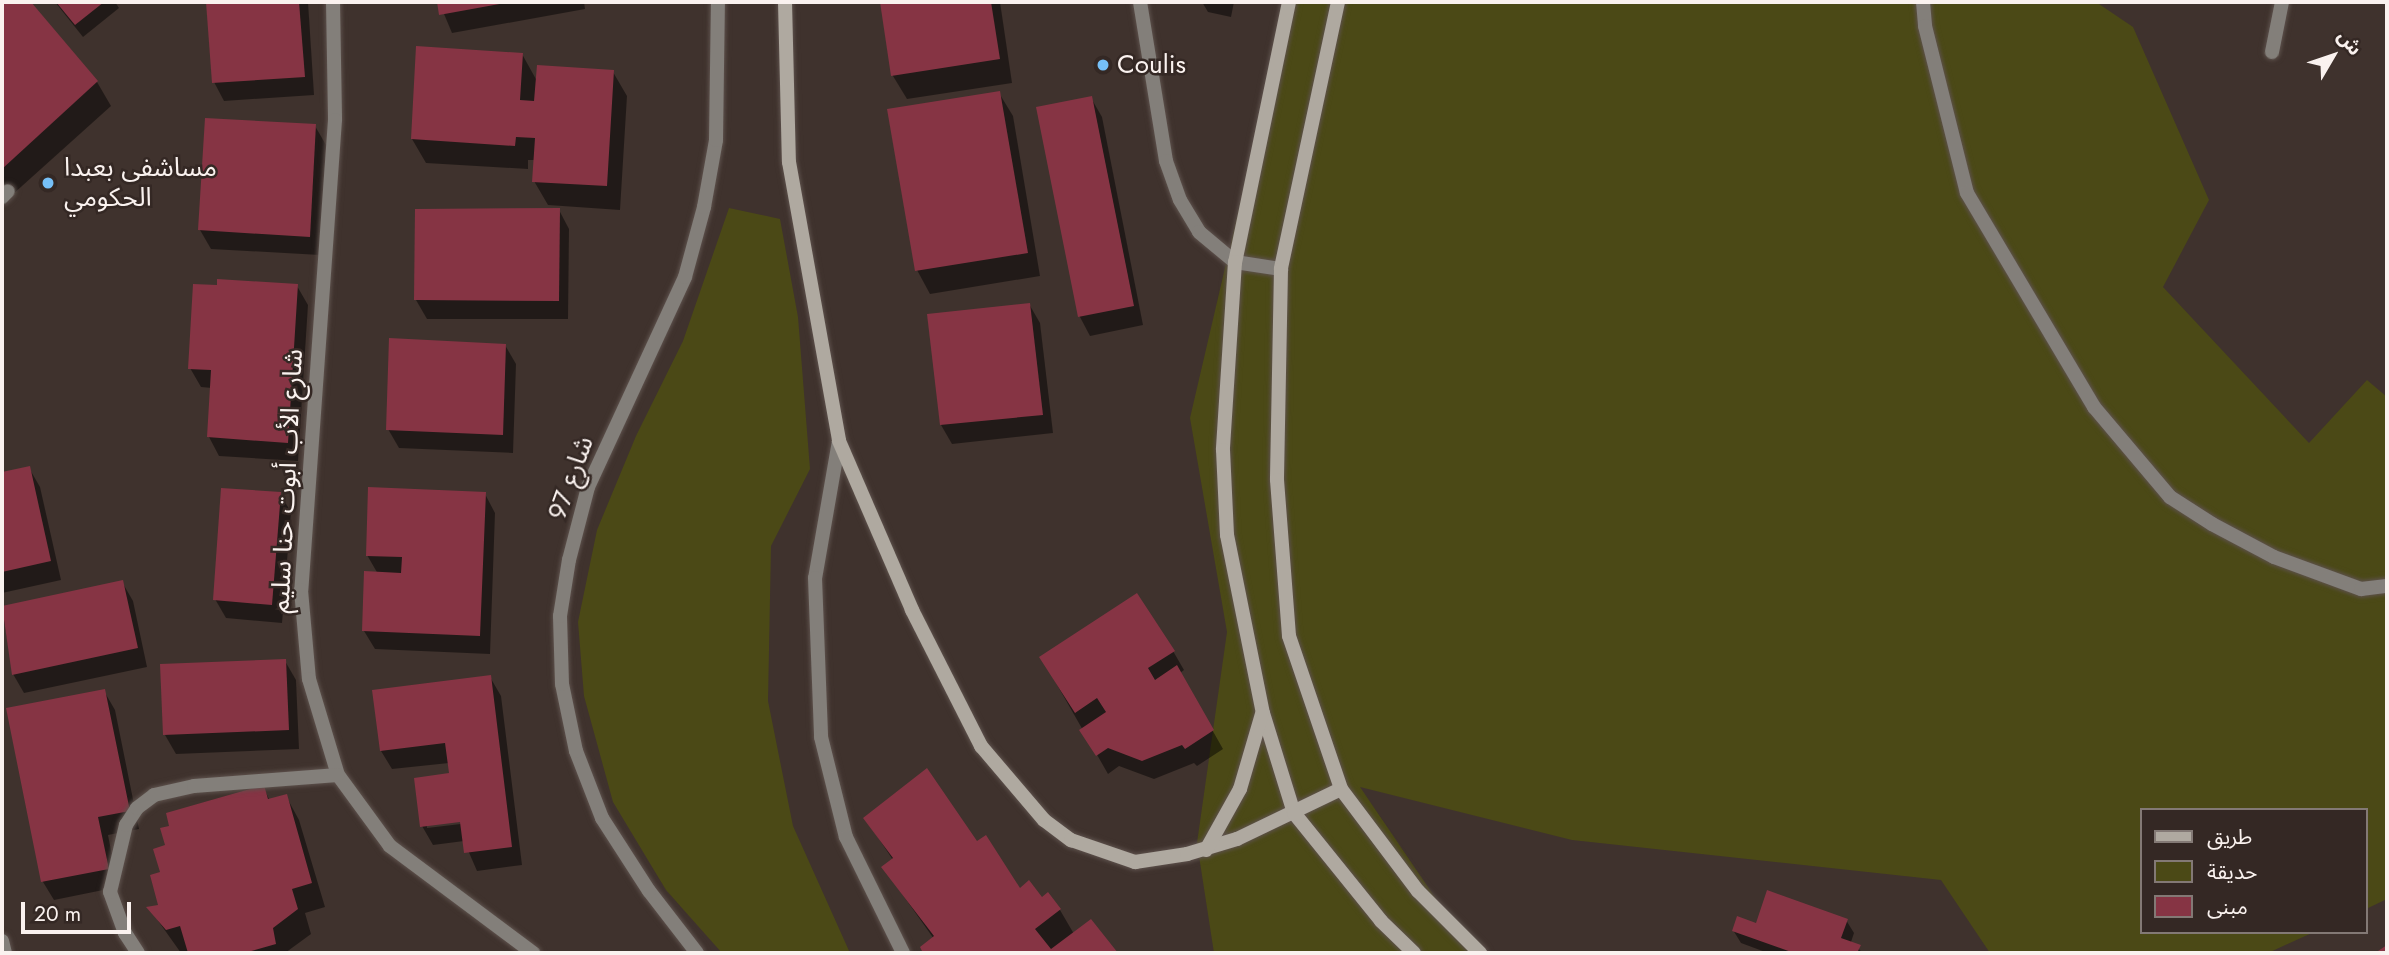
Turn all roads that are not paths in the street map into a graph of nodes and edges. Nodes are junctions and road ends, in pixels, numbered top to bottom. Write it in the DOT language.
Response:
graph roads {
  1 [pos="333,2"];
  2 [pos="718,2"];
  3 [pos="785,2"];
  4 [pos="1140,2"];
  5 [pos="1289,2"];
  6 [pos="1338,2"];
  7 [pos="1923,2"];
  8 [pos="2282,2"];
  9 [pos="2272,52"];
  10 [pos="1235,262"];
  11 [pos="1281,268"];
  12 [pos="839,441"];
  13 [pos="2387,586"];
  14 [pos="1263,713"];
  15 [pos="338,775"];
  16 [pos="1341,789"];
  17 [pos="1294,813"];
  18 [pos="1206,850"];
  19 [pos="2,941"];
  20 [pos="5,953"];
  21 [pos="138,953"];
  22 [pos="533,953"];
  23 [pos="697,953"];
  24 [pos="903,953"];
  25 [pos="1414,953"];
  26 [pos="1480,953"];
  1 -- 15 [label="street, شارع الأب أبوت حنا سليم"];
  2 -- 23 [label="street, شارع 97"];
  3 -- 12 [label="main road"];
  4 -- 10 [label="street"];
  5 -- 10 [label="main road"];
  6 -- 11 [label="main road"];
  7 -- 13 [label="street"];
  8 -- 9 [label="street"];
  10 -- 11 [label="street"];
  10 -- 14 [label="main road"];
  11 -- 16 [label="main road"];
  12 -- 18 [label="main road"];
  12 -- 24 [label="street"];
  14 -- 17 [label="main road"];
  14 -- 18 [label="main road"];
  15 -- 21 [label="street"];
  15 -- 22 [label="street, شارع الأب أبوت حنا سليم"];
  16 -- 17 [label="main road"];
  16 -- 26 [label="main road"];
  17 -- 18 [label="main road"];
  17 -- 25 [label="main road"];
  19 -- 20 [label="street"];
}
